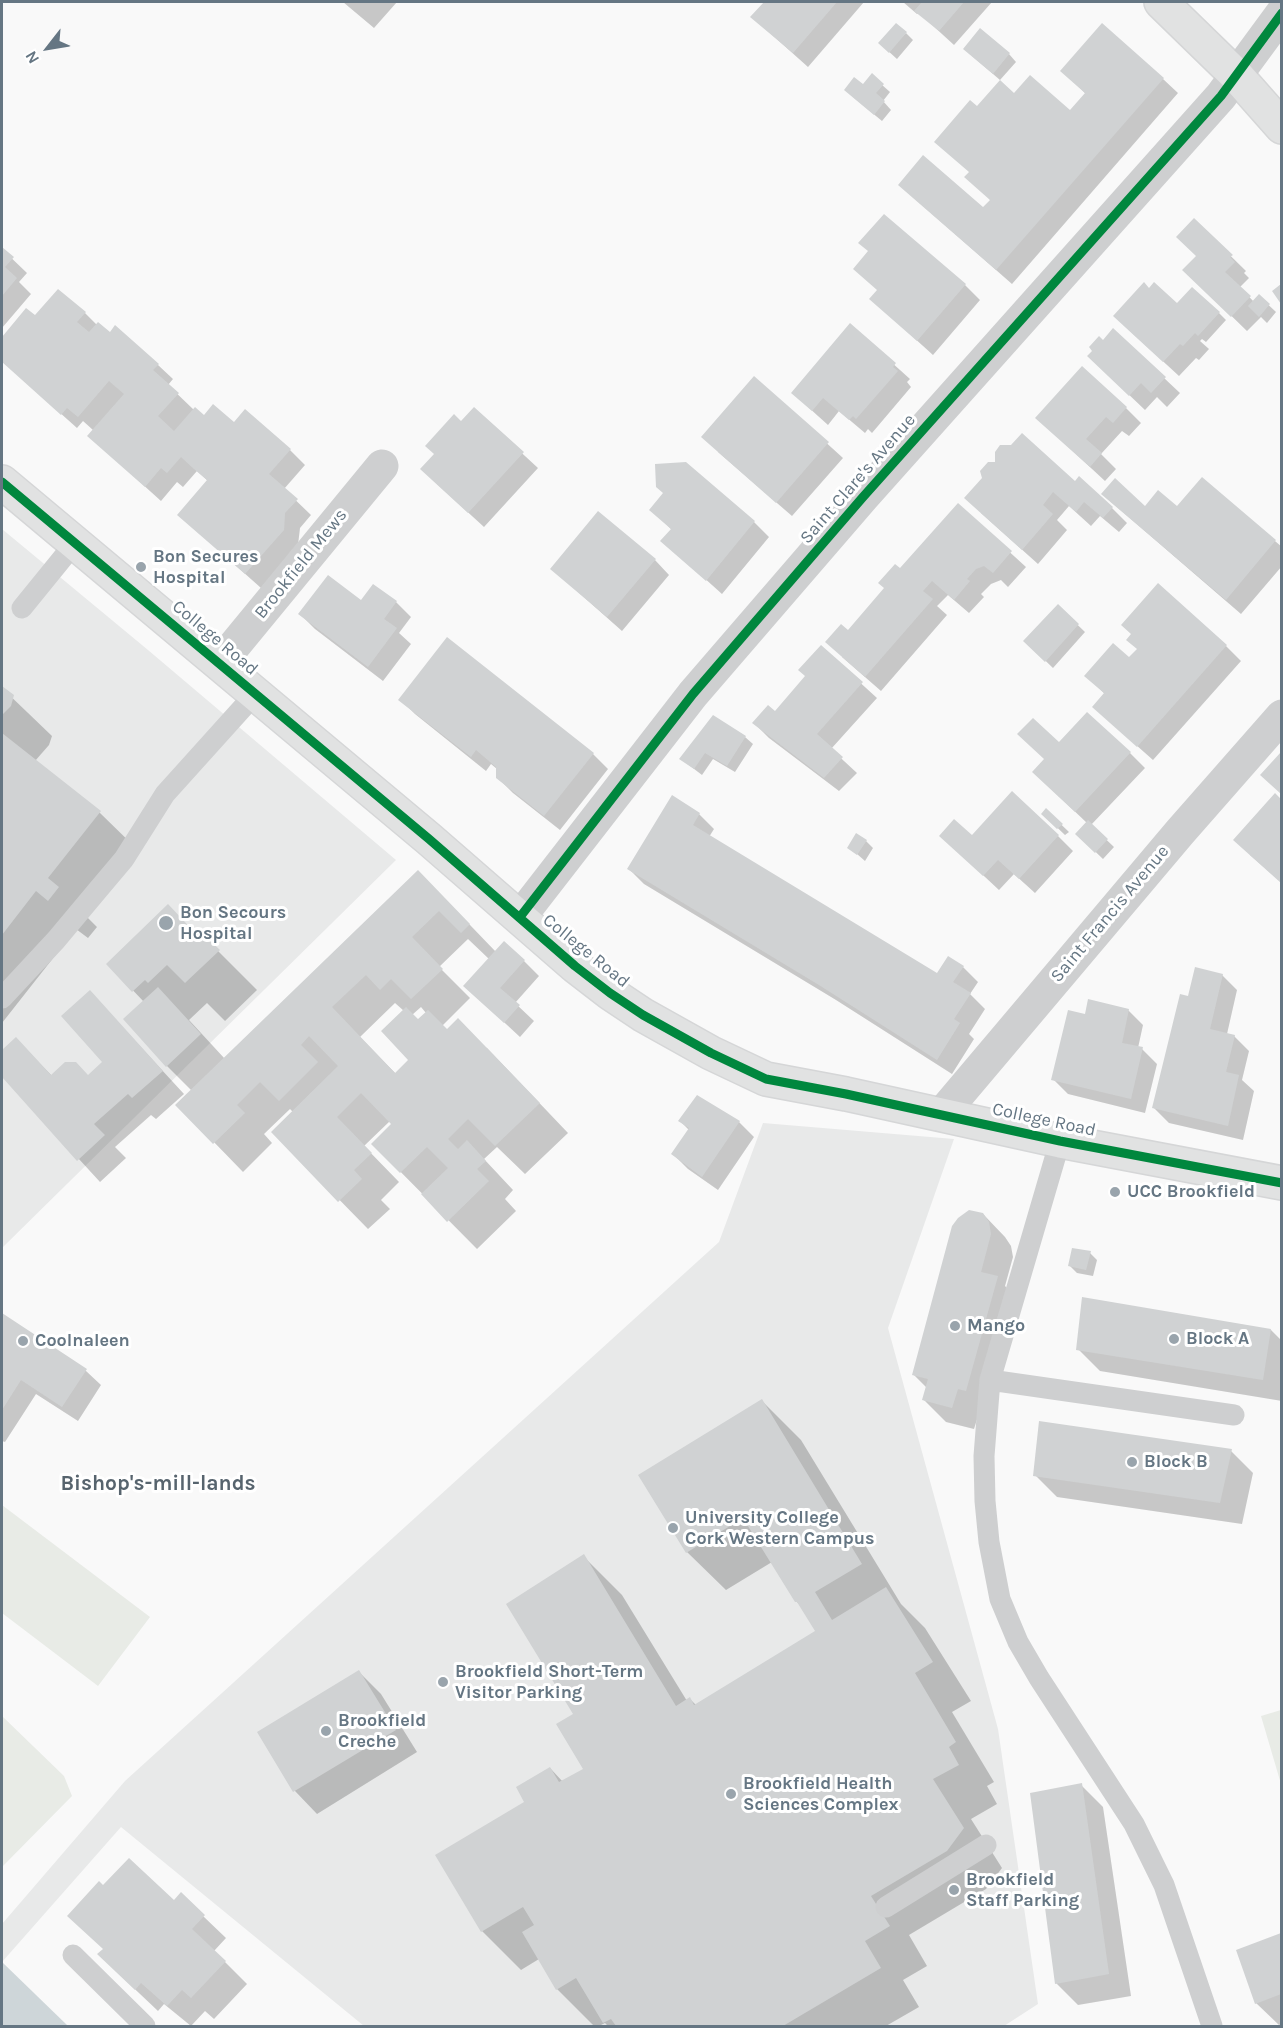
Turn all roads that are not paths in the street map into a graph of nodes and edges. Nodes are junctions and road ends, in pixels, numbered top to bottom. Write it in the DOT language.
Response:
graph roads {
  1 [pos="1161,2"];
  2 [pos="1281,13"];
  3 [pos="1236,75"];
  4 [pos="1281,128"];
  5 [pos="382,466"];
  6 [pos="2,482"];
  7 [pos="74,544"];
  8 [pos="22,608"];
  9 [pos="220,663"];
  10 [pos="256,693"];
  11 [pos="1281,716"];
  12 [pos="520,917"];
  13 [pos="2,998"];
  14 [pos="941,1115"];
  15 [pos="1060,1141"];
  16 [pos="1281,1183"];
  17 [pos="990,1380"];
  18 [pos="1234,1415"];
  19 [pos="986,1845"];
  20 [pos="886,1907"];
  21 [pos="73,1955"];
  22 [pos="145,2026"];
  23 [pos="1212,2026"];
  1 -- 3 [label="street"];
  2 -- 3 [label="street, Saint Clare's Avenue"];
  3 -- 4 [label="street"];
  3 -- 12 [label="street, Saint Clare's Avenue"];
  5 -- 9 [label="street, Brookfield Mews"];
  6 -- 7 [label="street, College Road"];
  7 -- 8 [label="lane"];
  7 -- 9 [label="street, College Road"];
  9 -- 10 [label="street, College Road"];
  10 -- 12 [label="street, College Road"];
  10 -- 13 [label="lane"];
  11 -- 14 [label="street, Saint Francis Avenue"];
  12 -- 14 [label="street, College Road"];
  14 -- 15 [label="street, College Road"];
  15 -- 16 [label="street, College Road"];
  15 -- 17 [label="lane"];
  17 -- 18 [label="lane"];
  17 -- 23 [label="lane"];
  19 -- 20 [label="lane"];
  21 -- 22 [label="lane"];
}
